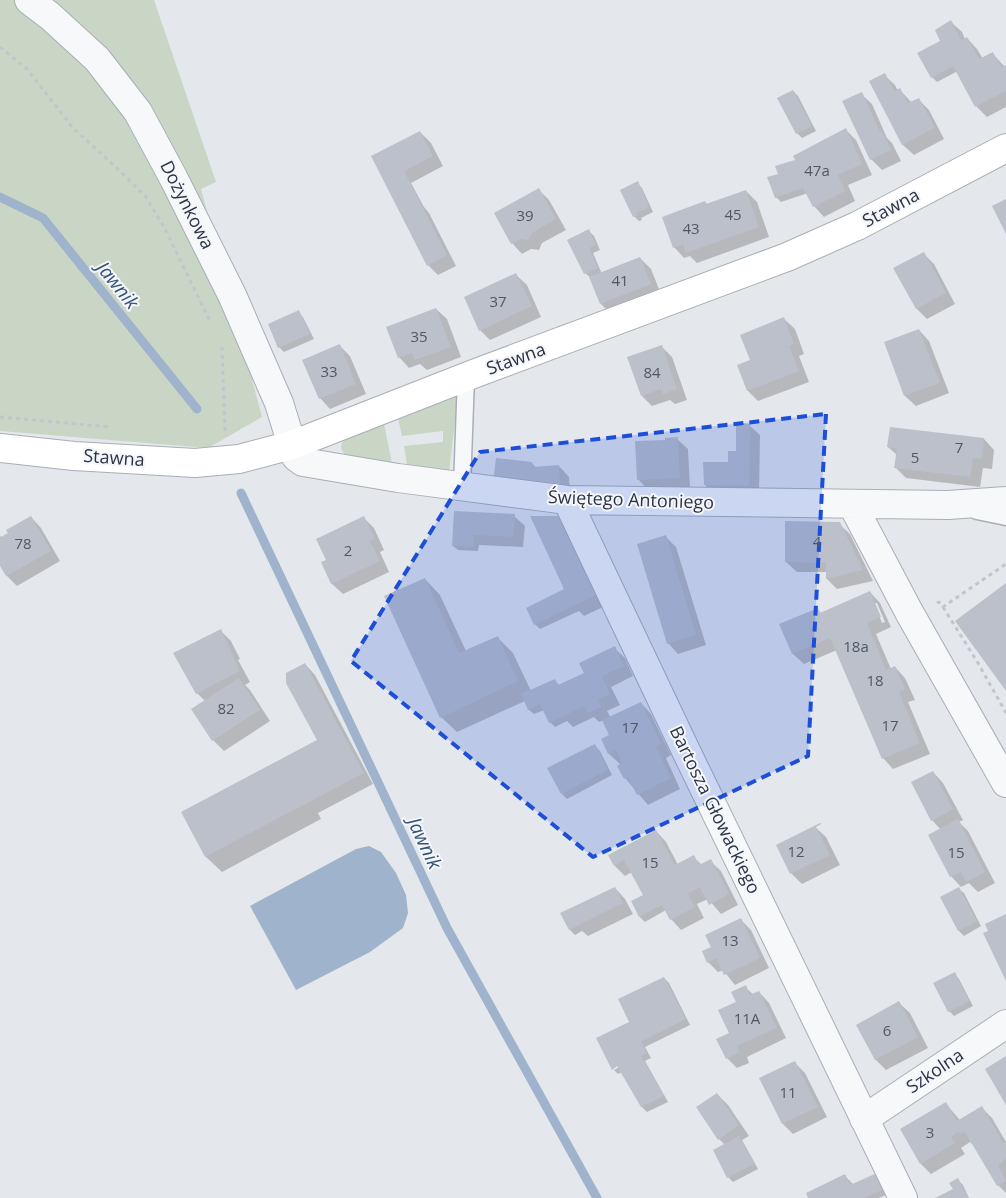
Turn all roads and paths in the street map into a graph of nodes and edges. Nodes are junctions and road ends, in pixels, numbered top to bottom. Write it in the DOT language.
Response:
graph roads {
  1 [pos="29,0"];
  2 [pos="0,47"];
  3 [pos="1006,148"];
  4 [pos="214,329"];
  5 [pos="222,346"];
  6 [pos="466,378"];
  7 [pos="0,417"];
  8 [pos="117,428"];
  9 [pos="217,433"];
  10 [pos="292,445"];
  11 [pos="0,448"];
  12 [pos="462,487"];
  13 [pos="567,500"];
  14 [pos="994,501"];
  15 [pos="852,504"];
  16 [pos="948,505"];
  17 [pos="1006,517"];
  18 [pos="1006,564"];
  19 [pos="943,607"];
  20 [pos="909,612"];
  21 [pos="1006,713"];
  22 [pos="1006,783"];
  23 [pos="1006,1024"];
  24 [pos="864,1118"];
  25 [pos="903,1198"];
  1 -- 10 [label="street, Dożynkowa"];
  2 -- 4 [label="path"];
  3 -- 6 [label="street, Stawna"];
  5 -- 9 [label="path"];
  6 -- 10 [label="street, Stawna"];
  6 -- 12 [label="lane"];
  7 -- 8 [label="path"];
  10 -- 11 [label="street, Stawna"];
  10 -- 12 [label="street, Świętego Antoniego"];
  12 -- 13 [label="street, Świętego Antoniego"];
  13 -- 15 [label="street, Świętego Antoniego"];
  13 -- 24 [label="street, Bartosza Głowackiego"];
  14 -- 16 [label="street, Świętego Antoniego"];
  15 -- 16 [label="street, Świętego Antoniego"];
  15 -- 20 [label="street"];
  16 -- 17 [label="lane"];
  18 -- 19 [label="path"];
  19 -- 20 [label="path"];
  19 -- 21 [label="path"];
  20 -- 22 [label="street"];
  23 -- 24 [label="street, Szkolna"];
  24 -- 25 [label="street, Bartosza Głowackiego"];
}
